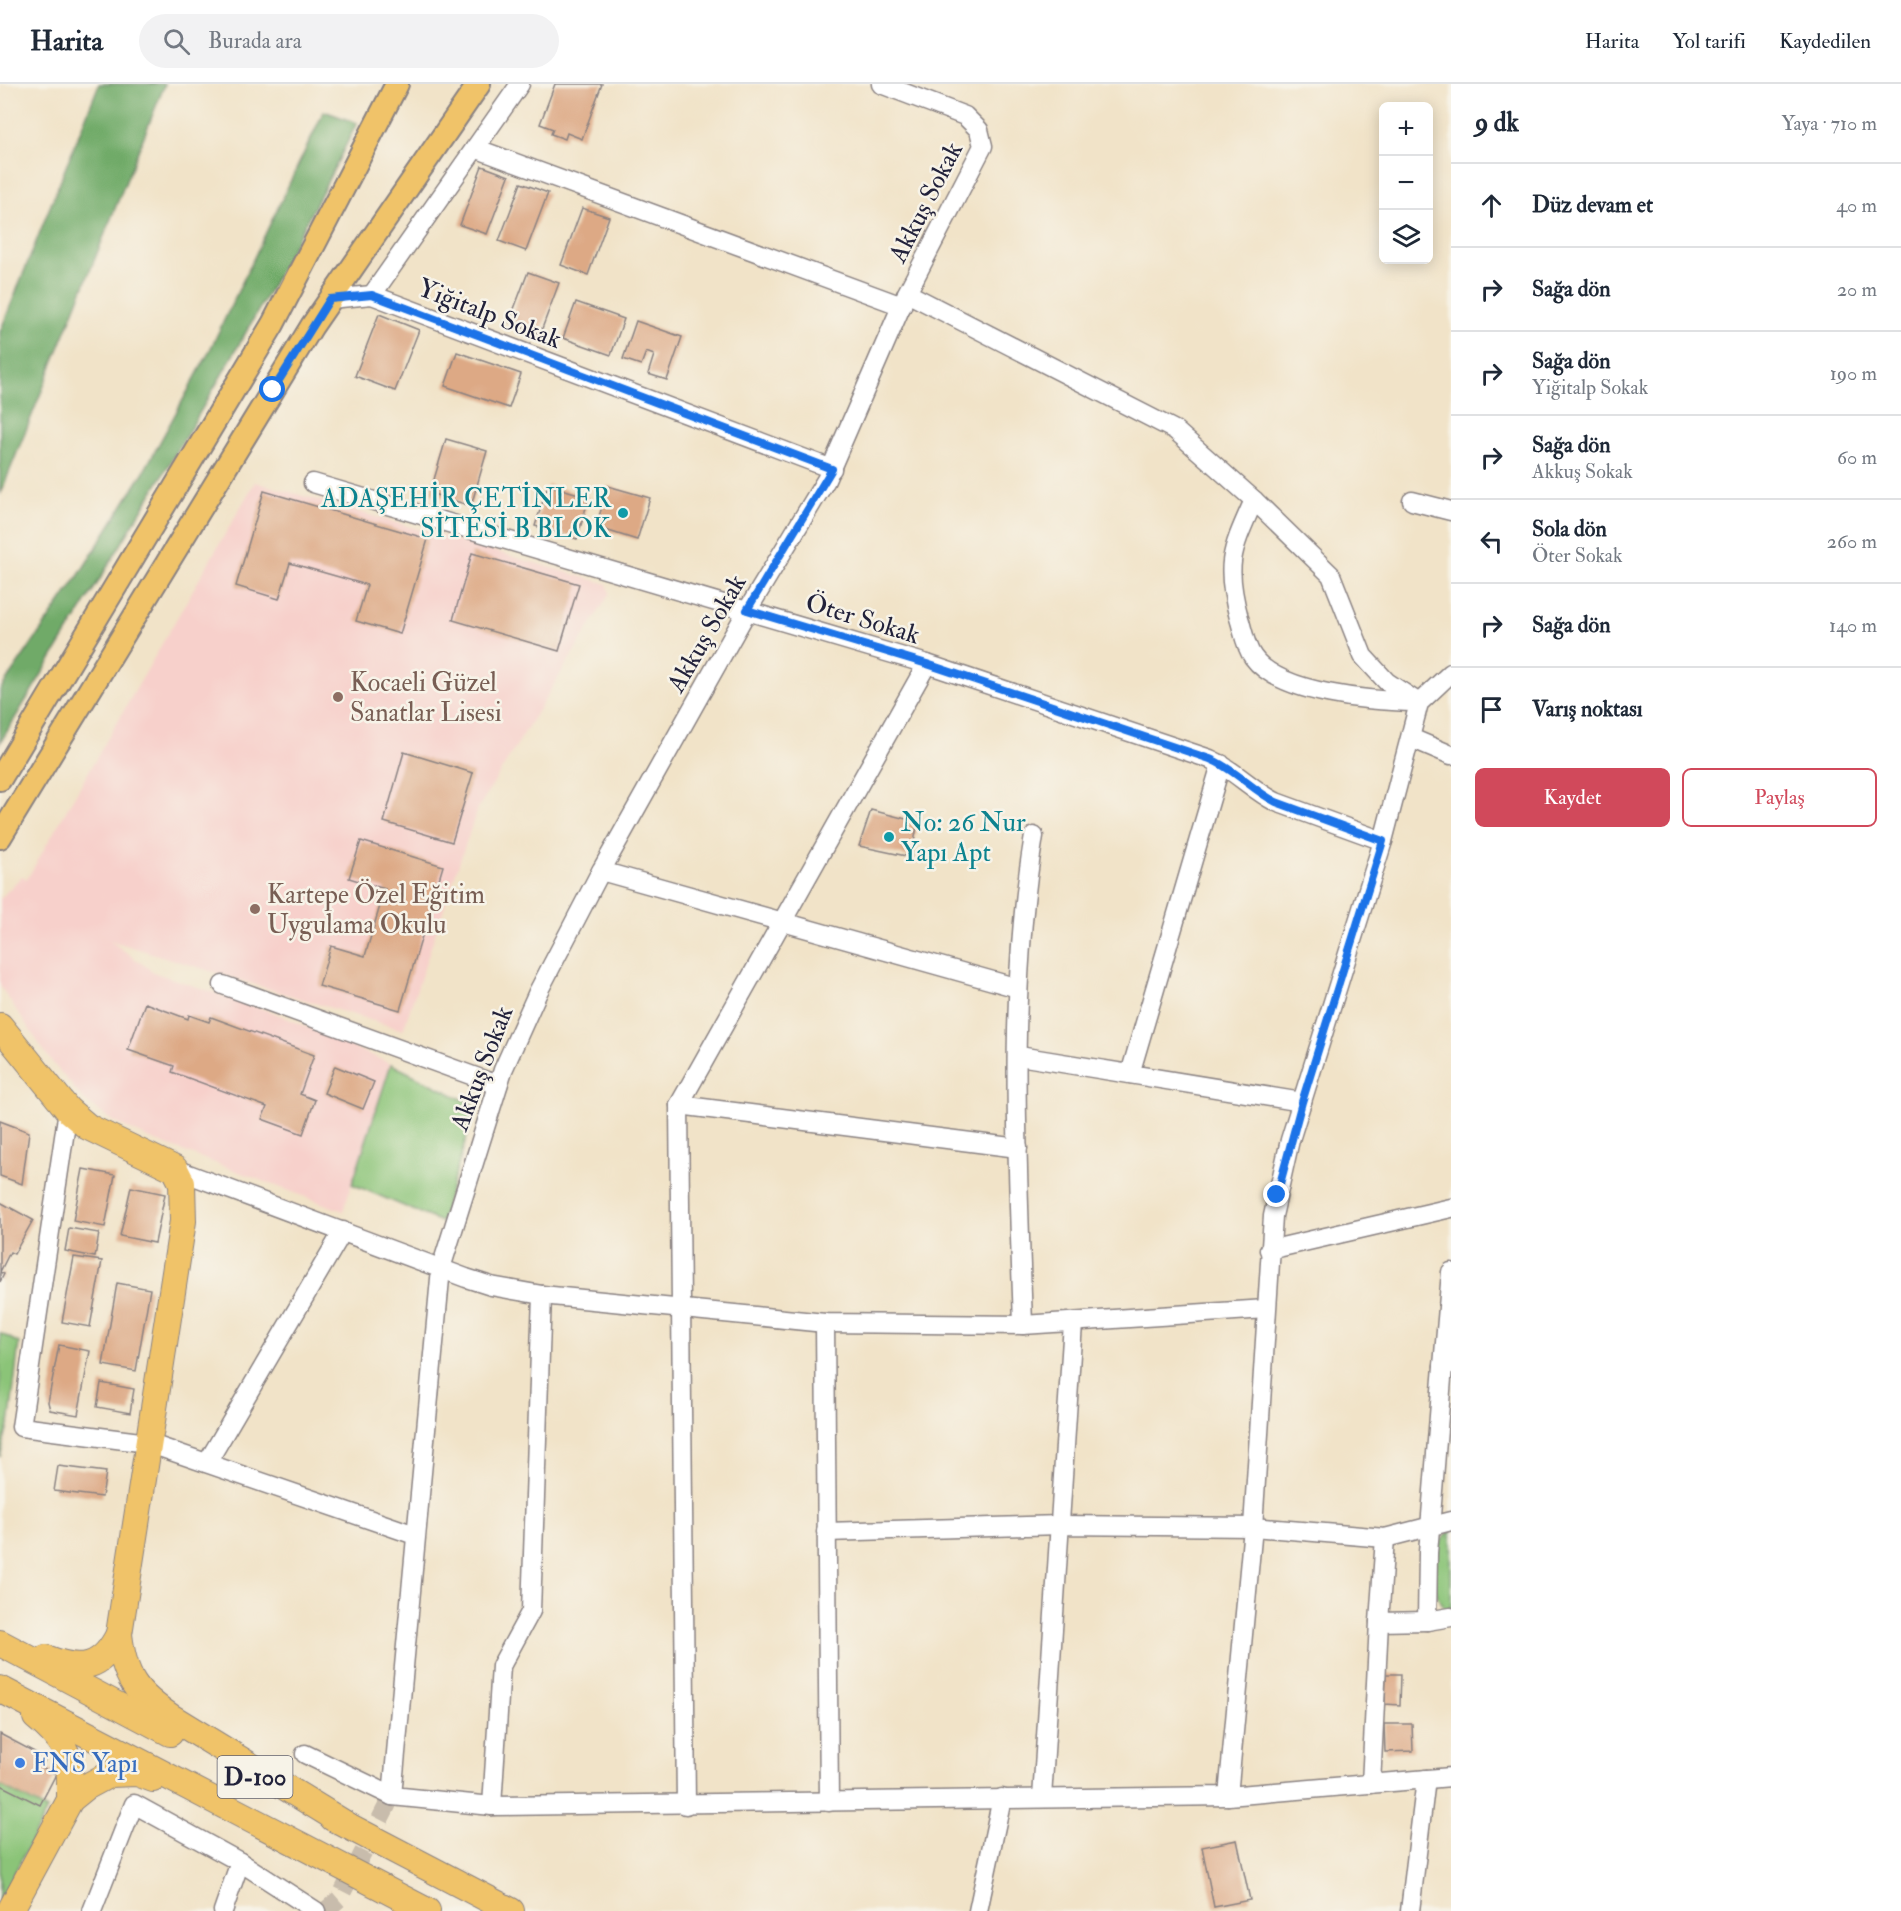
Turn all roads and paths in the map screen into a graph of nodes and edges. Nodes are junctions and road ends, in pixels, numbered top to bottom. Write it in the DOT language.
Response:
graph roads {
  1 [pos="397,84"];
  2 [pos="479,84"];
  3 [pos="520,84"];
  4 [pos="881,84"];
  5 [pos="475,148"];
  6 [pos="372,295"];
  7 [pos="330,299"];
  8 [pos="905,300"];
  9 [pos="832,469"];
  10 [pos="313,483"];
  11 [pos="1254,500"];
  12 [pos="1412,501"];
  13 [pos="1451,511"];
  14 [pos="747,610"];
  15 [pos="927,664"];
  16 [pos="1451,673"];
  17 [pos="1419,703"];
  18 [pos="1412,738"];
  19 [pos="1451,754"];
  20 [pos="1221,764"];
  21 [pos="0,779"];
  22 [pos="1034,836"];
  23 [pos="0,837"];
  24 [pos="1383,841"];
  25 [pos="601,872"];
  26 [pos="782,922"];
  27 [pos="223,985"];
  28 [pos="1018,988"];
  29 [pos="0,1026"];
  30 [pos="1019,1056"];
  31 [pos="1130,1074"];
  32 [pos="498,1085"];
  33 [pos="1302,1102"];
  34 [pos="679,1105"];
  35 [pos="68,1110"];
  36 [pos="1018,1148"];
  37 [pos="175,1169"];
  38 [pos="1451,1208"];
  39 [pos="343,1231"];
  40 [pos="1269,1250"];
  41 [pos="441,1268"];
  42 [pos="1451,1272"];
  43 [pos="542,1295"];
  44 [pos="680,1309"];
  45 [pos="1266,1309"];
  46 [pos="825,1323"];
  47 [pos="1074,1323"];
  48 [pos="1023,1324"];
  49 [pos="1447,1365"];
  50 [pos="148,1443"];
  51 [pos="207,1463"];
  52 [pos="1451,1521"];
  53 [pos="1061,1525"];
  54 [pos="1253,1527"];
  55 [pos="1431,1527"];
  56 [pos="826,1532"];
  57 [pos="415,1535"];
  58 [pos="1385,1538"];
  59 [pos="1451,1617"];
  60 [pos="1427,1621"];
  61 [pos="1379,1622"];
  62 [pos="120,1634"];
  63 [pos="0,1642"];
  64 [pos="5,1692"];
  65 [pos="305,1754"];
  66 [pos="1451,1777"];
  67 [pos="1426,1779"];
  68 [pos="1371,1784"];
  69 [pos="392,1796"];
  70 [pos="1228,1796"];
  71 [pos="207,1798"];
  72 [pos="1002,1798"];
  73 [pos="1042,1798"];
  74 [pos="70,1800"];
  75 [pos="829,1802"];
  76 [pos="686,1805"];
  77 [pos="492,1806"];
  78 [pos="346,1825"];
  79 [pos="240,1862"];
  80 [pos="10,1911"];
  81 [pos="92,1911"];
  82 [pos="223,1911"];
  83 [pos="316,1911"];
  84 [pos="427,1911"];
  85 [pos="511,1911"];
  86 [pos="978,1911"];
  87 [pos="1410,1911"];
  1 -- 21 [label="main road"];
  2 -- 7 [label="main road"];
  3 -- 5 [label="street, Yiğitalp Sokak"];
  4 -- 8 [label="street, Akkuş Sokak"];
  5 -- 6 [label="street, Yiğitalp Sokak"];
  5 -- 8 [label="street"];
  6 -- 7 [label="street"];
  6 -- 9 [label="street, Yiğitalp Sokak"];
  7 -- 23 [label="main road"];
  8 -- 9 [label="street, Akkuş Sokak"];
  8 -- 11 [label="street"];
  9 -- 14 [label="street, Akkuş Sokak"];
  10 -- 14 [label="street, Öter Sokak"];
  11 -- 17 [label="street"];
  11 -- 17 [label="street"];
  12 -- 13 [label="street"];
  14 -- 15 [label="street, Öter Sokak"];
  14 -- 25 [label="street, Akkuş Sokak"];
  15 -- 20 [label="street, Öter Sokak"];
  15 -- 26 [label="street"];
  16 -- 17 [label="street"];
  17 -- 18 [label="street"];
  18 -- 19 [label="street"];
  18 -- 24 [label="street"];
  20 -- 24 [label="street, Öter Sokak"];
  20 -- 31 [label="street"];
  22 -- 28 [label="street"];
  24 -- 33 [label="street"];
  25 -- 26 [label="street"];
  25 -- 32 [label="street, Akkuş Sokak"];
  26 -- 28 [label="street"];
  26 -- 34 [label="street"];
  27 -- 32 [label="street"];
  28 -- 30 [label="street"];
  29 -- 35 [label="highway"];
  30 -- 31 [label="street"];
  30 -- 36 [label="street"];
  31 -- 33 [label="street"];
  32 -- 41 [label="street, Akkuş Sokak"];
  33 -- 40 [label="street"];
  34 -- 36 [label="street"];
  34 -- 44 [label="street"];
  35 -- 37 [label="highway"];
  35 -- 50 [label="street"];
  36 -- 48 [label="street"];
  37 -- 39 [label="street"];
  37 -- 50 [label="highway"];
  38 -- 40 [label="street"];
  39 -- 41 [label="street"];
  39 -- 51 [label="street"];
  40 -- 45 [label="street"];
  41 -- 43 [label="street"];
  41 -- 57 [label="street, Akkuş Sokak"];
  42 -- 49 [label="street"];
  43 -- 44 [label="street"];
  43 -- 77 [label="street"];
  44 -- 46 [label="street"];
  44 -- 76 [label="street"];
  45 -- 47 [label="street"];
  45 -- 54 [label="street"];
  46 -- 48 [label="street"];
  46 -- 56 [label="street"];
  47 -- 48 [label="street"];
  47 -- 53 [label="street"];
  49 -- 55 [label="street"];
  50 -- 51 [label="street"];
  50 -- 62 [label="highway"];
  51 -- 57 [label="street"];
  52 -- 55 [label="street"];
  53 -- 54 [label="street"];
  53 -- 56 [label="street"];
  53 -- 73 [label="street"];
  54 -- 58 [label="street"];
  54 -- 70 [label="street"];
  55 -- 58 [label="street"];
  55 -- 60 [label="street"];
  56 -- 75 [label="street"];
  57 -- 69 [label="street, Akkuş Sokak"];
  58 -- 61 [label="street"];
  59 -- 60 [label="street"];
  60 -- 61 [label="street"];
  61 -- 68 [label="street"];
  62 -- 63 [label="highway"];
  62 -- 78 [label="highway"];
  63 -- 78 [label="highway, D-100"];
  64 -- 71 [label="highway, D-100"];
  64 -- 74 [label="highway"];
  65 -- 69 [label="street"];
  66 -- 67 [label="street"];
  67 -- 68 [label="street"];
  67 -- 87 [label="street"];
  68 -- 70 [label="street"];
  69 -- 77 [label="street"];
  70 -- 73 [label="street"];
  71 -- 74 [label="highway"];
  71 -- 84 [label="highway, D-100"];
  72 -- 73 [label="street"];
  72 -- 75 [label="street"];
  72 -- 86 [label="street"];
  74 -- 80 [label="highway"];
  75 -- 76 [label="street"];
  76 -- 77 [label="street"];
  78 -- 85 [label="highway, D-100"];
  79 -- 81 [label="street"];
  79 -- 82 [label="street"];
  79 -- 83 [label="street"];
}
